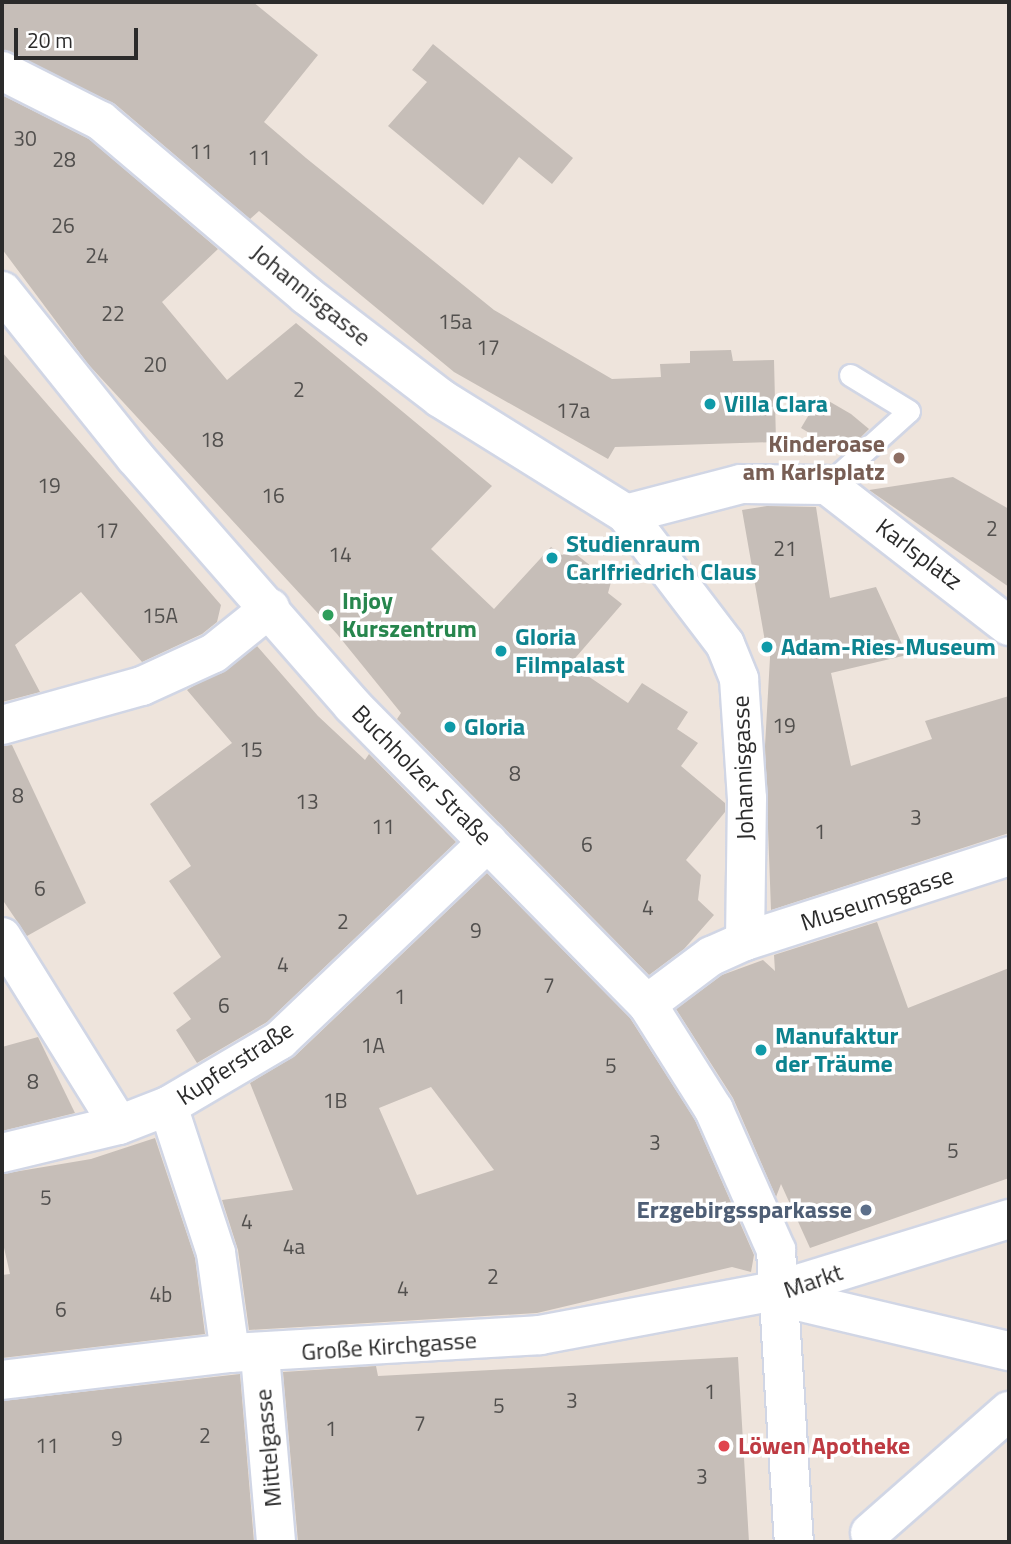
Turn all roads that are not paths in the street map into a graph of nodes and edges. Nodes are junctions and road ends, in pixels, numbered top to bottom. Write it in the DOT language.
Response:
graph roads {
  1 [pos="2,71"];
  2 [pos="2,291"];
  3 [pos="850,375"];
  4 [pos="827,485"];
  5 [pos="626,514"];
  6 [pos="271,608"];
  7 [pos="1009,626"];
  8 [pos="2,725"];
  9 [pos="488,842"];
  10 [pos="1009,856"];
  11 [pos="2,937"];
  12 [pos="745,942"];
  13 [pos="647,1004"];
  14 [pos="168,1106"];
  15 [pos="119,1125"];
  16 [pos="2,1153"];
  17 [pos="1009,1219"];
  18 [pos="788,1297"];
  19 [pos="1009,1351"];
  20 [pos="245,1354"];
  21 [pos="2,1380"];
  22 [pos="1009,1411"];
  23 [pos="870,1533"];
  24 [pos="276,1542"];
  25 [pos="794,1542"];
  1 -- 5 [label="street, Johannisgasse"];
  2 -- 6 [label="street, Buchholzer Straße"];
  3 -- 4 [label="lane"];
  4 -- 5 [label="street"];
  4 -- 7 [label="street, Karlsplatz"];
  5 -- 12 [label="street, Johannisgasse"];
  6 -- 8 [label="street"];
  6 -- 9 [label="street, Buchholzer Straße"];
  9 -- 13 [label="street, Buchholzer Straße"];
  9 -- 14 [label="street, Kupferstraße"];
  10 -- 12 [label="street, Museumsgasse"];
  11 -- 15 [label="street"];
  12 -- 13 [label="street"];
  13 -- 18 [label="street, Buchholzer Straße"];
  14 -- 15 [label="street, Kupferstraße"];
  14 -- 20 [label="street, Mittelgasse"];
  15 -- 16 [label="street, Kupferstraße"];
  17 -- 18 [label="street, Markt"];
  18 -- 19 [label="street, Markt"];
  18 -- 20 [label="street, Große Kirchgasse"];
  18 -- 25 [label="street, Markt"];
  20 -- 21 [label="street, Große Kirchgasse"];
  20 -- 24 [label="street, Mittelgasse"];
  22 -- 23 [label="street"];
}
